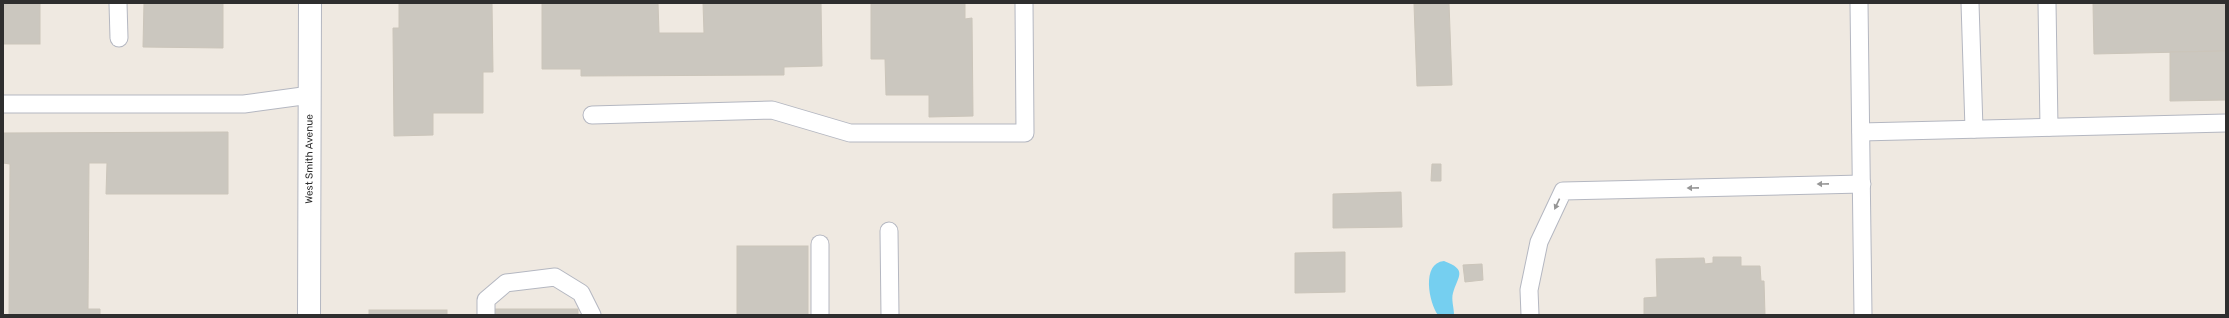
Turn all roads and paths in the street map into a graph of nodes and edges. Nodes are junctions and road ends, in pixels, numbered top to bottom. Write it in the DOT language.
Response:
graph roads {
  1 [pos="118,3"];
  2 [pos="310,3"];
  3 [pos="1024,3"];
  4 [pos="1859,3"];
  5 [pos="1970,3"];
  6 [pos="2047,3"];
  7 [pos="119,38"];
  8 [pos="310,95"];
  9 [pos="3,104"];
  10 [pos="592,114"];
  11 [pos="2226,123"];
  12 [pos="2049,128"];
  13 [pos="1974,129"];
  14 [pos="1861,132"];
  15 [pos="1862,184"];
  16 [pos="890,231"];
  17 [pos="820,244"];
  18 [pos="309,315"];
  19 [pos="486,315"];
  20 [pos="592,315"];
  21 [pos="820,315"];
  22 [pos="890,315"];
  23 [pos="1530,315"];
  24 [pos="1864,315"];
  1 -- 7 [label="lane"];
  2 -- 8 [label="street, West Smith Avenue"];
  3 -- 10 [label="lane"];
  4 -- 14 [label="lane"];
  5 -- 13 [label="lane"];
  6 -- 12 [label="lane"];
  8 -- 9 [label="lane"];
  8 -- 18 [label="street, West Smith Avenue"];
  11 -- 12 [label="lane"];
  12 -- 13 [label="lane"];
  13 -- 14 [label="lane"];
  14 -- 15 [label="lane"];
  15 -- 23 [label="lane, one-way"];
  15 -- 24 [label="lane"];
  16 -- 22 [label="lane"];
  17 -- 21 [label="lane"];
  19 -- 20 [label="lane"];
}
